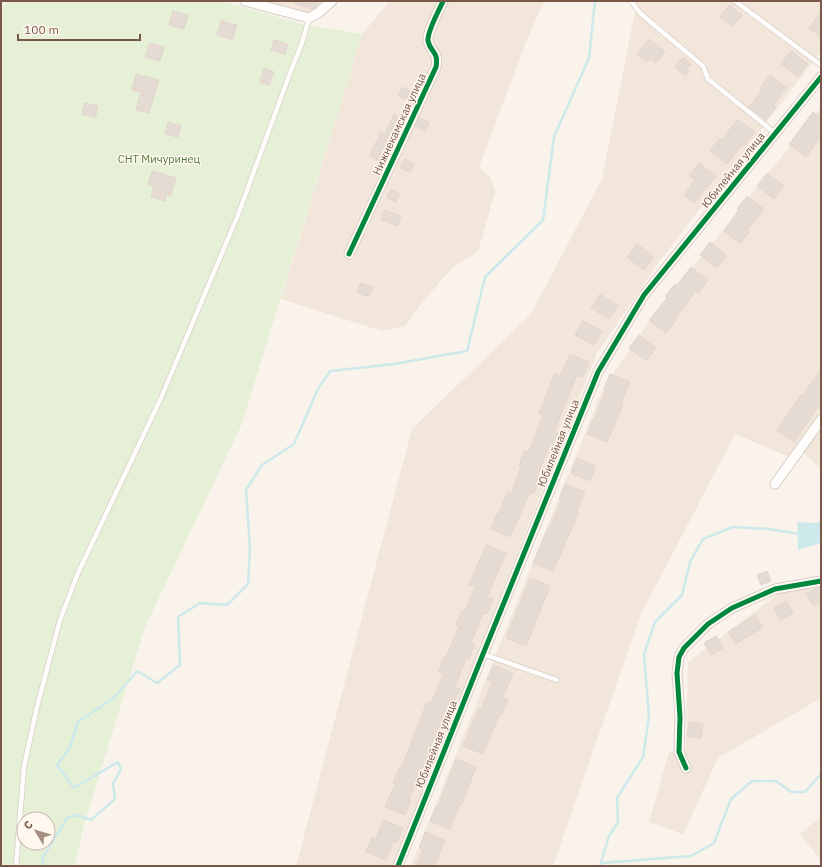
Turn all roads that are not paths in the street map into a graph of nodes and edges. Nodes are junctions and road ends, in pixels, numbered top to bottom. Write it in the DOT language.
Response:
graph roads {
  1 [pos="245,1"];
  2 [pos="443,1"];
  3 [pos="631,1"];
  4 [pos="735,1"];
  5 [pos="329,4"];
  6 [pos="309,18"];
  7 [pos="821,65"];
  8 [pos="821,77"];
  9 [pos="775,133"];
  10 [pos="349,254"];
  11 [pos="821,420"];
  12 [pos="774,484"];
  13 [pos="821,581"];
  14 [pos="483,654"];
  15 [pos="557,680"];
  16 [pos="686,768"];
  17 [pos="16,866"];
  18 [pos="398,866"];
  1 -- 6 [label="street"];
  2 -- 10 [label="street, Нижнекамская улица"];
  3 -- 9 [label="lane"];
  4 -- 7 [label="lane"];
  5 -- 6 [label="street"];
  6 -- 17 [label="lane"];
  8 -- 9 [label="street, Юбилейная улица"];
  9 -- 14 [label="street, Юбилейная улица"];
  11 -- 12 [label="street"];
  13 -- 16 [label="street"];
  14 -- 15 [label="lane"];
  14 -- 18 [label="street, Юбилейная улица"];
}
